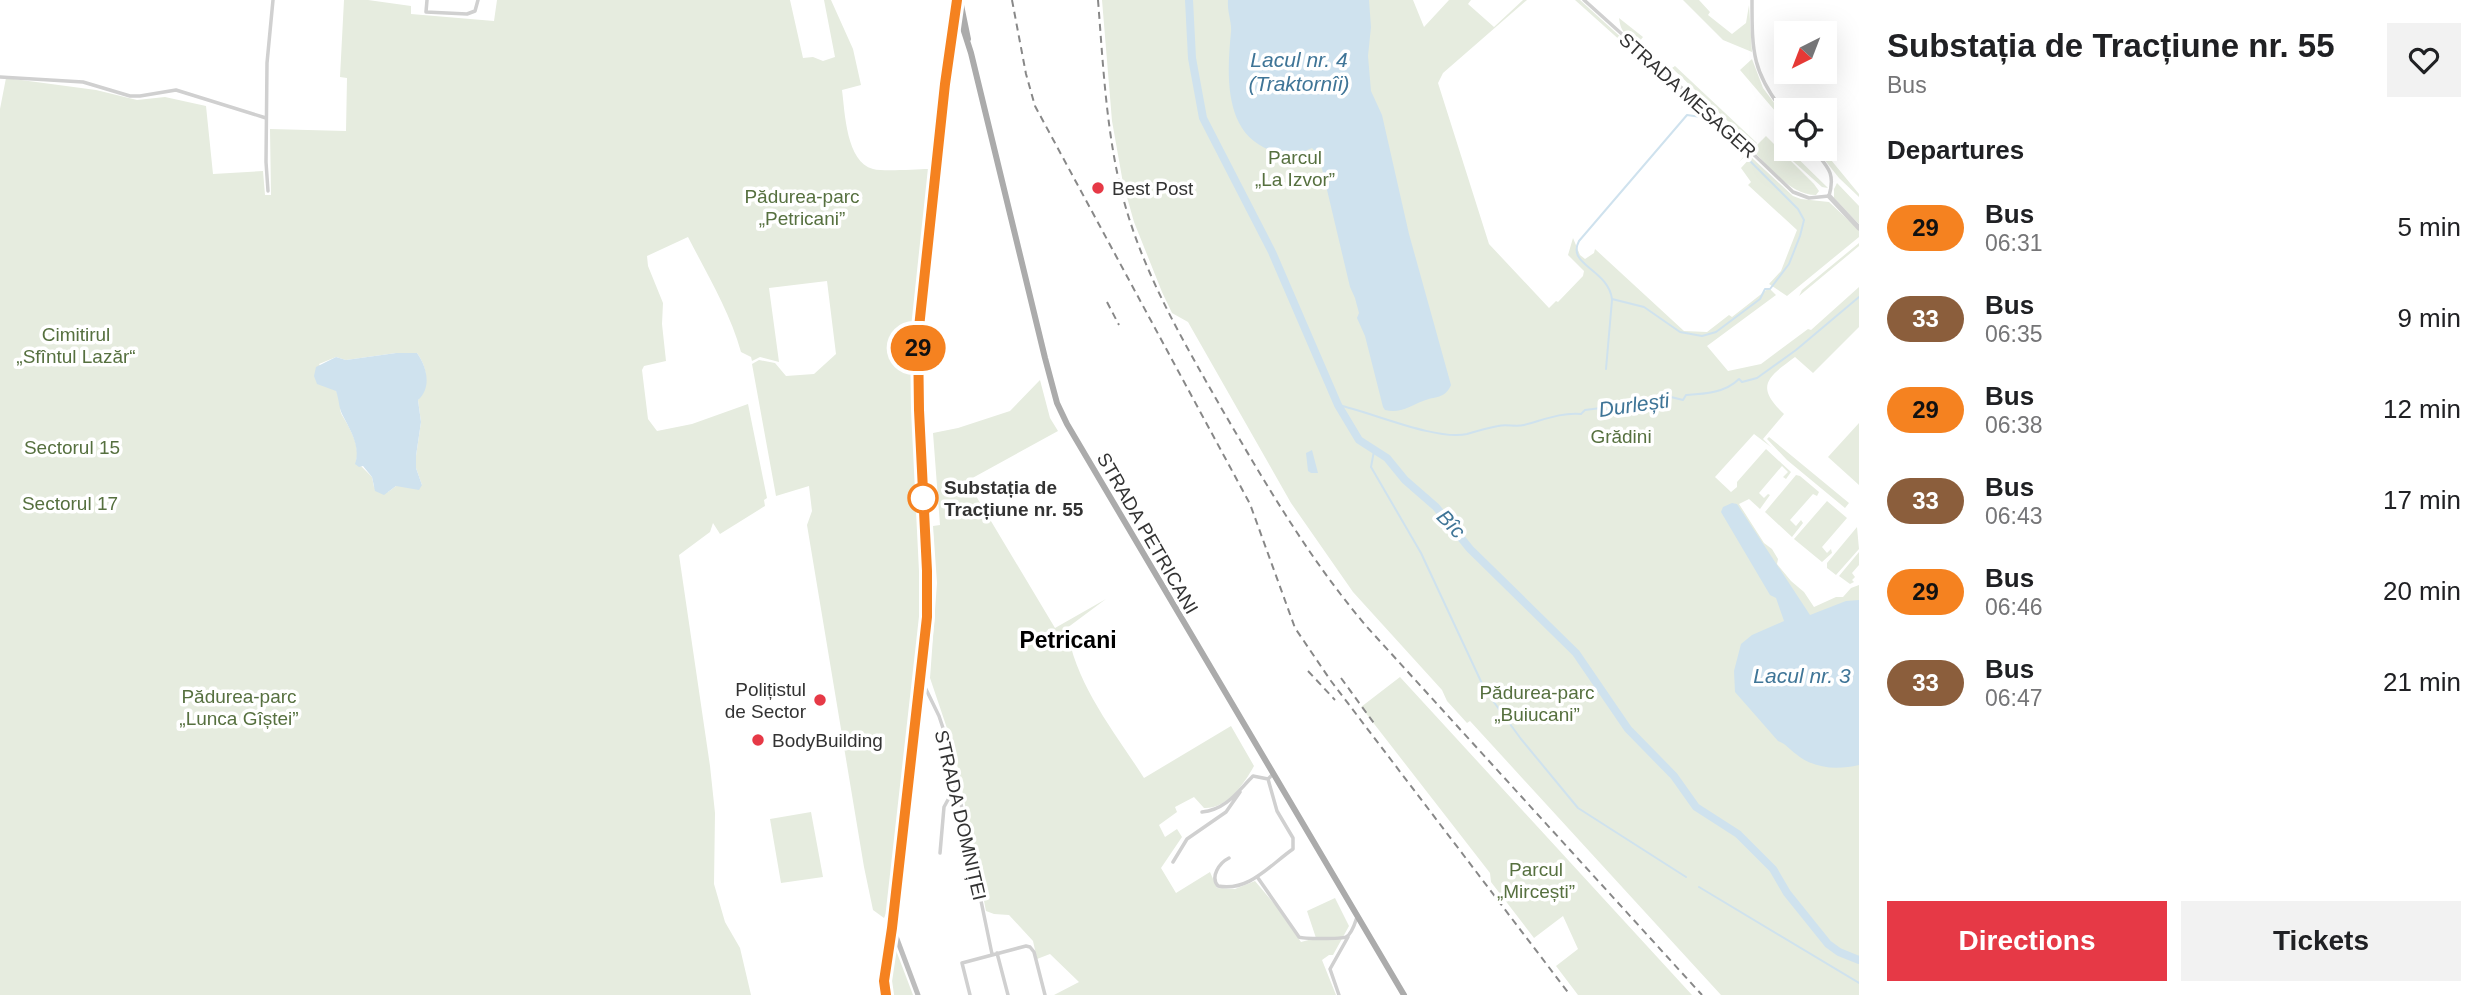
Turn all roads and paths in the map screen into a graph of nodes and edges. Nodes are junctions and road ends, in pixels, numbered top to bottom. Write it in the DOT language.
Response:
graph roads {
  1 [pos="273,0"];
  2 [pos="427,0"];
  3 [pos="478,0"];
  4 [pos="1584,0"];
  5 [pos="1752,0"];
  6 [pos="957,2"];
  7 [pos="0,77"];
  8 [pos="1774,99"];
  9 [pos="266,118"];
  10 [pos="1822,161"];
  11 [pos="268,191"];
  12 [pos="1829,195"];
  13 [pos="1859,228"];
  14 [pos="921,678"];
  15 [pos="1271,777"];
  16 [pos="957,783"];
  17 [pos="1240,792"];
  18 [pos="1202,812"];
  19 [pos="940,853"];
  20 [pos="1229,859"];
  21 [pos="1173,862"];
  22 [pos="1258,878"];
  23 [pos="1357,917"];
  24 [pos="1349,935"];
  25 [pos="994,954"];
  26 [pos="918,995"];
  27 [pos="970,995"];
  28 [pos="1007,995"];
  29 [pos="1045,995"];
  30 [pos="1339,995"];
  31 [pos="1404,995"];
  1 -- 9 [label="street"];
  2 -- 3 [label="street"];
  4 -- 12 [label="street, STRADA MESAGER"];
  5 -- 8 [label="street"];
  6 -- 14 [label="main road"];
  6 -- 15 [label="main road, STRADA PETRICANI"];
  7 -- 9 [label="street"];
  9 -- 11 [label="street"];
  10 -- 12 [label="street"];
  12 -- 13 [label="street"];
  14 -- 16 [label="street, STRADA DOMNIȚEI"];
  14 -- 26 [label="main road"];
  15 -- 17 [label="street"];
  15 -- 22 [label="street"];
  15 -- 23 [label="main road, STRADA PETRICANI"];
  16 -- 19 [label="street"];
  16 -- 25 [label="street, STRADA DOMNIȚEI"];
  17 -- 18 [label="street"];
  17 -- 21 [label="street"];
  20 -- 22 [label="street"];
  22 -- 24 [label="street"];
  23 -- 24 [label="street"];
  23 -- 31 [label="main road, STRADA PETRICANI"];
  24 -- 30 [label="street"];
  25 -- 27 [label="street"];
  25 -- 28 [label="street, STRADA DOMNIȚEI"];
  25 -- 29 [label="street"];
}
